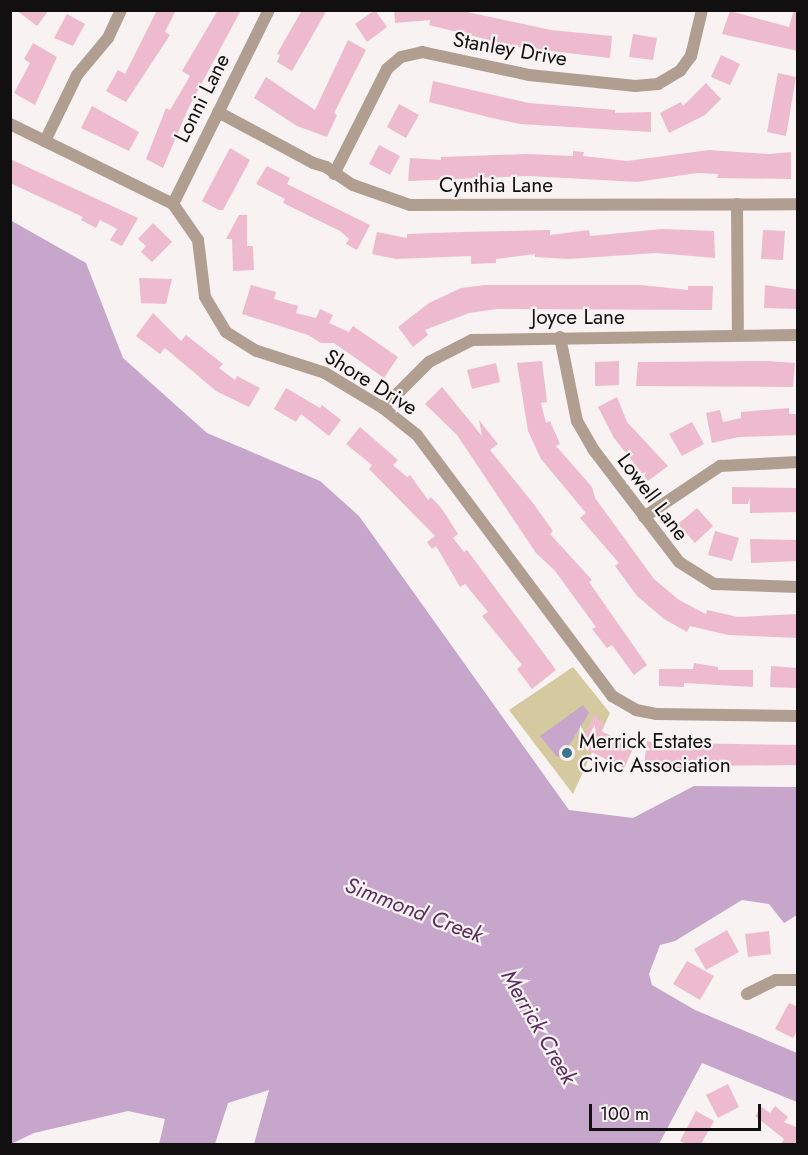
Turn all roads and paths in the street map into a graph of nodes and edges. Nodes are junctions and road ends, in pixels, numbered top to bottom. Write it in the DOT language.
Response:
graph roads {
  1 [pos="269,10"];
  2 [pos="702,10"];
  3 [pos="119,11"];
  4 [pos="218,112"];
  5 [pos="10,124"];
  6 [pos="45,141"];
  7 [pos="334,174"];
  8 [pos="173,204"];
  9 [pos="737,204"];
  10 [pos="798,204"];
  11 [pos="798,335"];
  12 [pos="738,336"];
  13 [pos="560,337"];
  14 [pos="383,408"];
  15 [pos="798,462"];
  16 [pos="644,518"];
  17 [pos="798,587"];
  18 [pos="798,716"];
  19 [pos="798,980"];
  20 [pos="747,994"];
  1 -- 4 [label="street, Lonni Lane"];
  2 -- 7 [label="street, Stanley Drive"];
  3 -- 6 [label="street"];
  4 -- 7 [label="street, Cynthia Lane"];
  4 -- 8 [label="street, Lonni Lane"];
  5 -- 6 [label="street, Shore Drive"];
  6 -- 8 [label="street, Shore Drive"];
  7 -- 9 [label="street, Cynthia Lane"];
  8 -- 14 [label="street, Shore Drive"];
  9 -- 10 [label="street, Cynthia Lane"];
  9 -- 12 [label="street"];
  11 -- 12 [label="street, Joyce Lane"];
  12 -- 13 [label="street, Joyce Lane"];
  13 -- 14 [label="street, Joyce Lane"];
  13 -- 16 [label="street, Lowell Lane"];
  14 -- 18 [label="street, Shore Drive"];
  15 -- 16 [label="street"];
  16 -- 17 [label="street, Lowell Lane"];
  19 -- 20 [label="street"];
}
